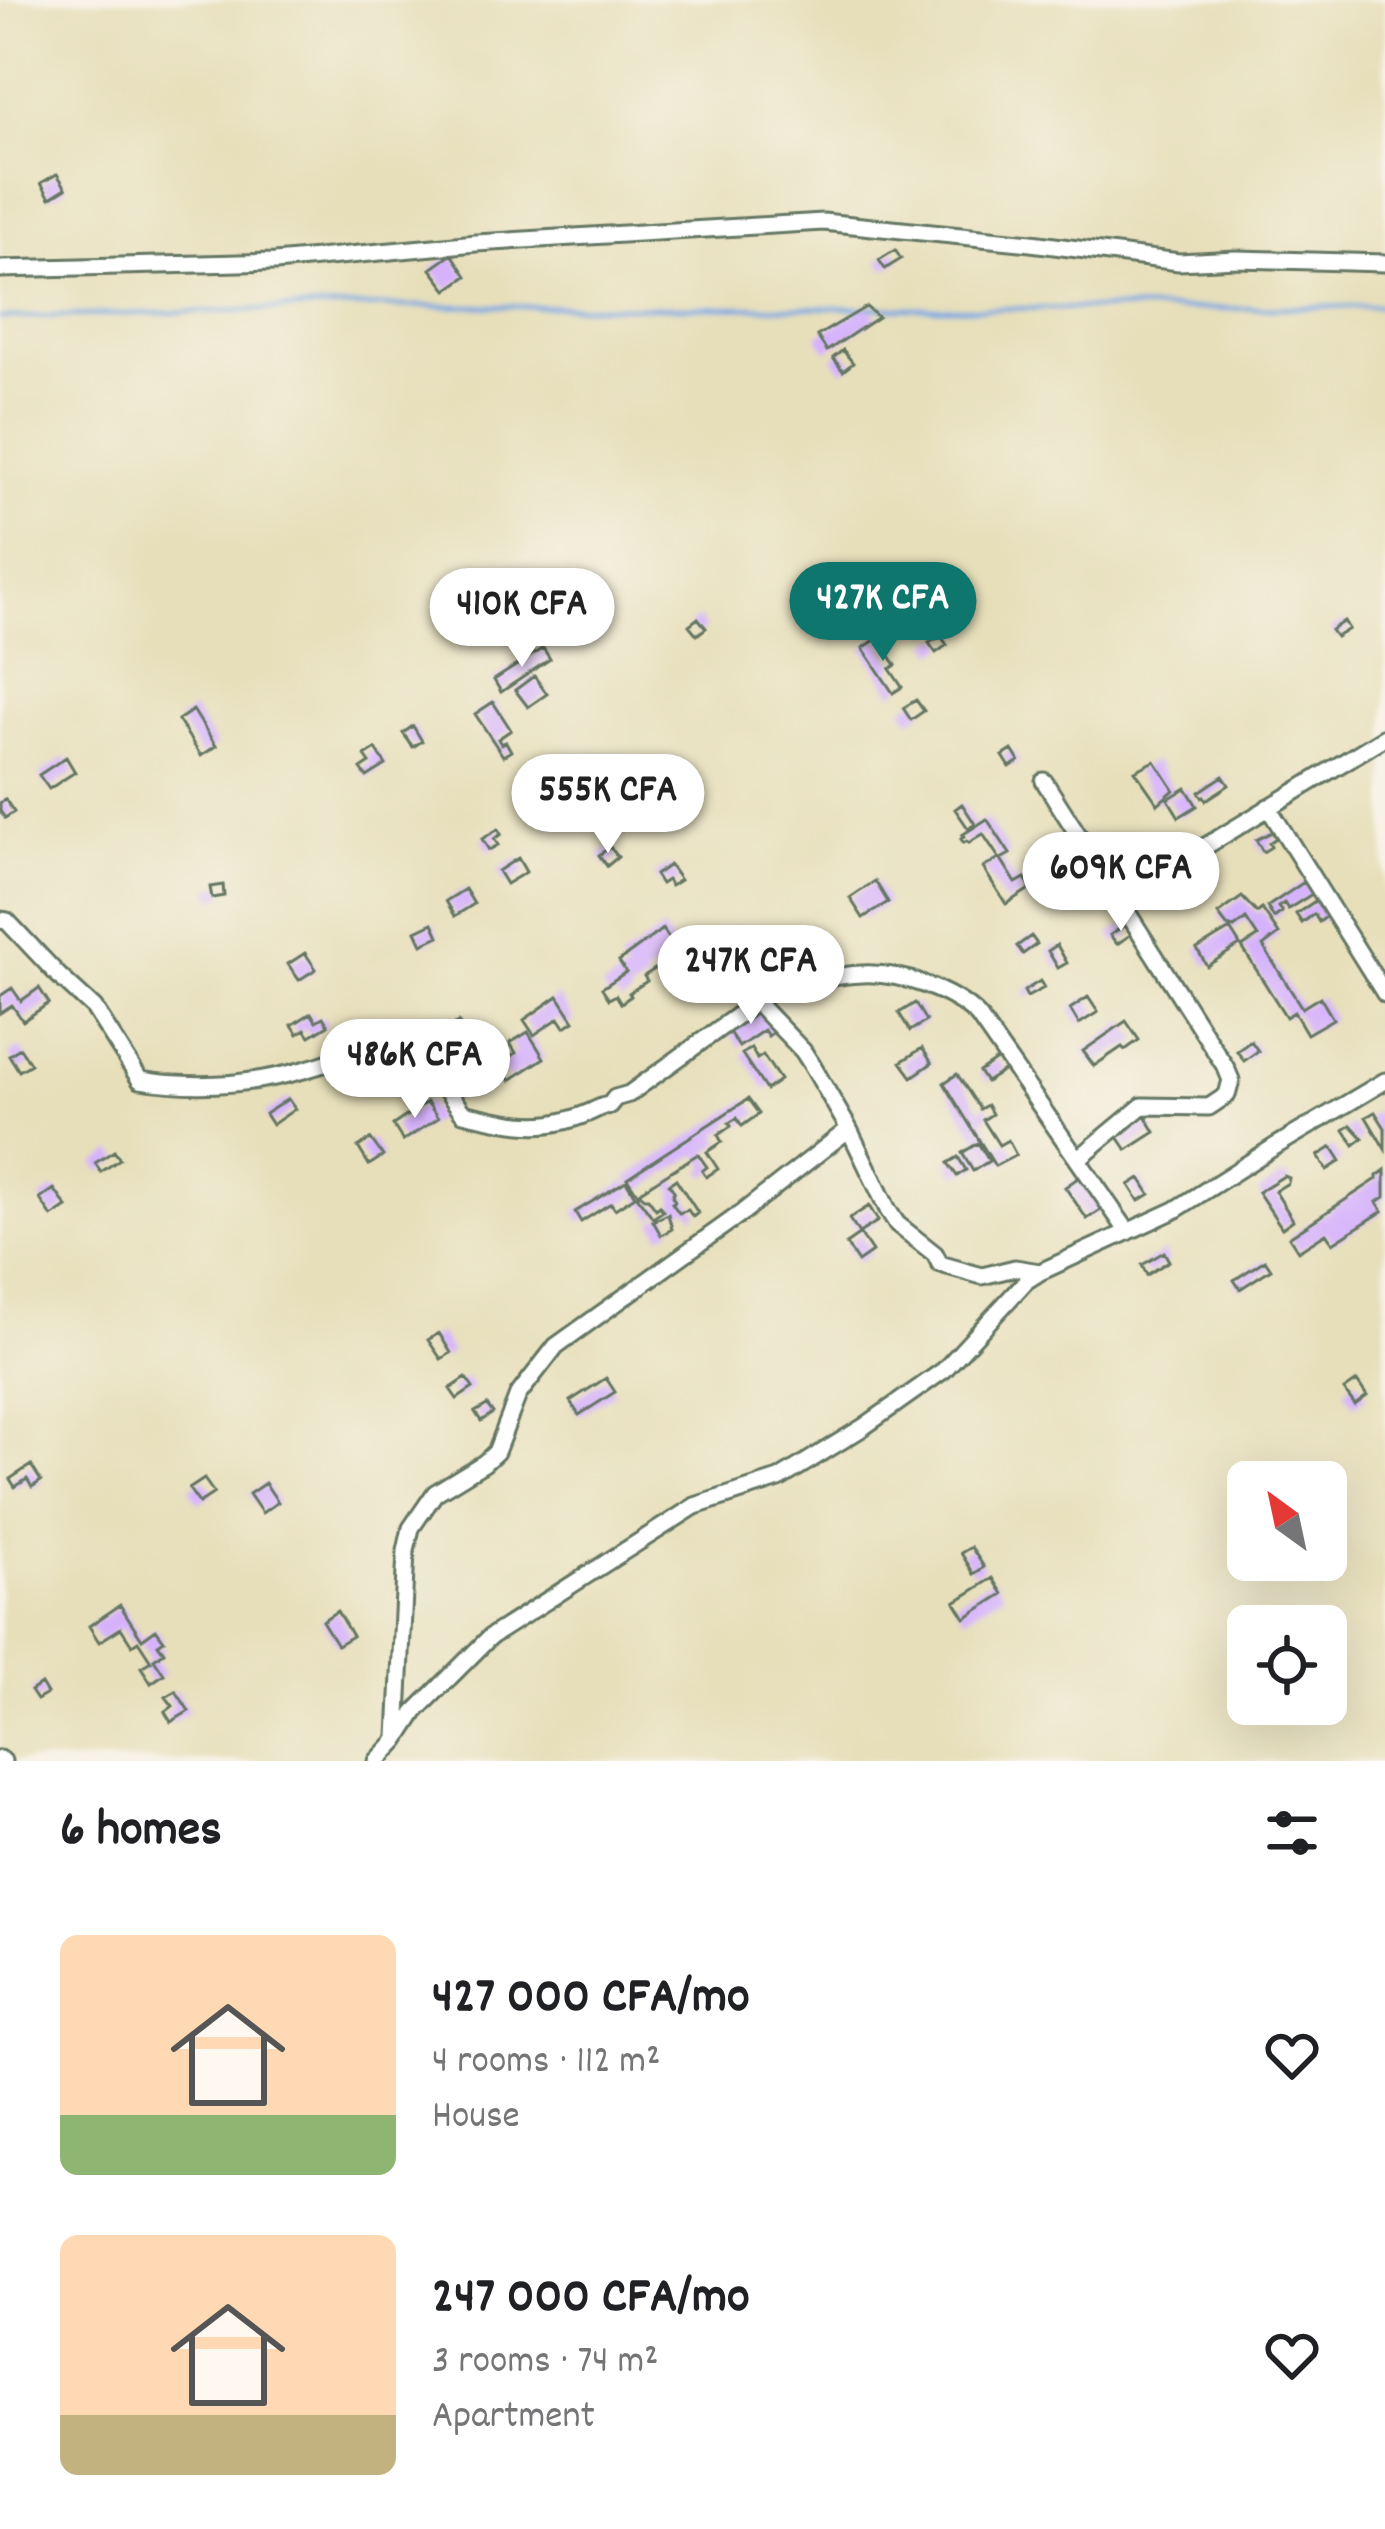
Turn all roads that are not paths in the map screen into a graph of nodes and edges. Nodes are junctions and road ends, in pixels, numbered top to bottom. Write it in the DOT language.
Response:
graph roads {
  1 [pos="1385,262"];
  2 [pos="0,269"];
  3 [pos="1385,737"];
  4 [pos="1044,781"];
  5 [pos="1268,807"];
  6 [pos="1119,899"];
  7 [pos="0,920"];
  8 [pos="1385,994"];
  9 [pos="754,1001"];
  10 [pos="1385,1082"];
  11 [pos="849,1129"];
  12 [pos="1078,1159"];
  13 [pos="1128,1232"];
  14 [pos="1040,1272"];
  15 [pos="397,1740"];
  16 [pos="377,1761"];
  1 -- 2 [label="street"];
  3 -- 5 [label="street"];
  4 -- 6 [label="street"];
  5 -- 6 [label="street"];
  5 -- 8 [label="street"];
  6 -- 12 [label="street"];
  7 -- 9 [label="street"];
  9 -- 11 [label="street"];
  9 -- 12 [label="street"];
  10 -- 13 [label="street"];
  11 -- 14 [label="street"];
  11 -- 15 [label="street"];
  12 -- 13 [label="street"];
  13 -- 14 [label="street"];
  14 -- 15 [label="street"];
  15 -- 16 [label="street"];
}
